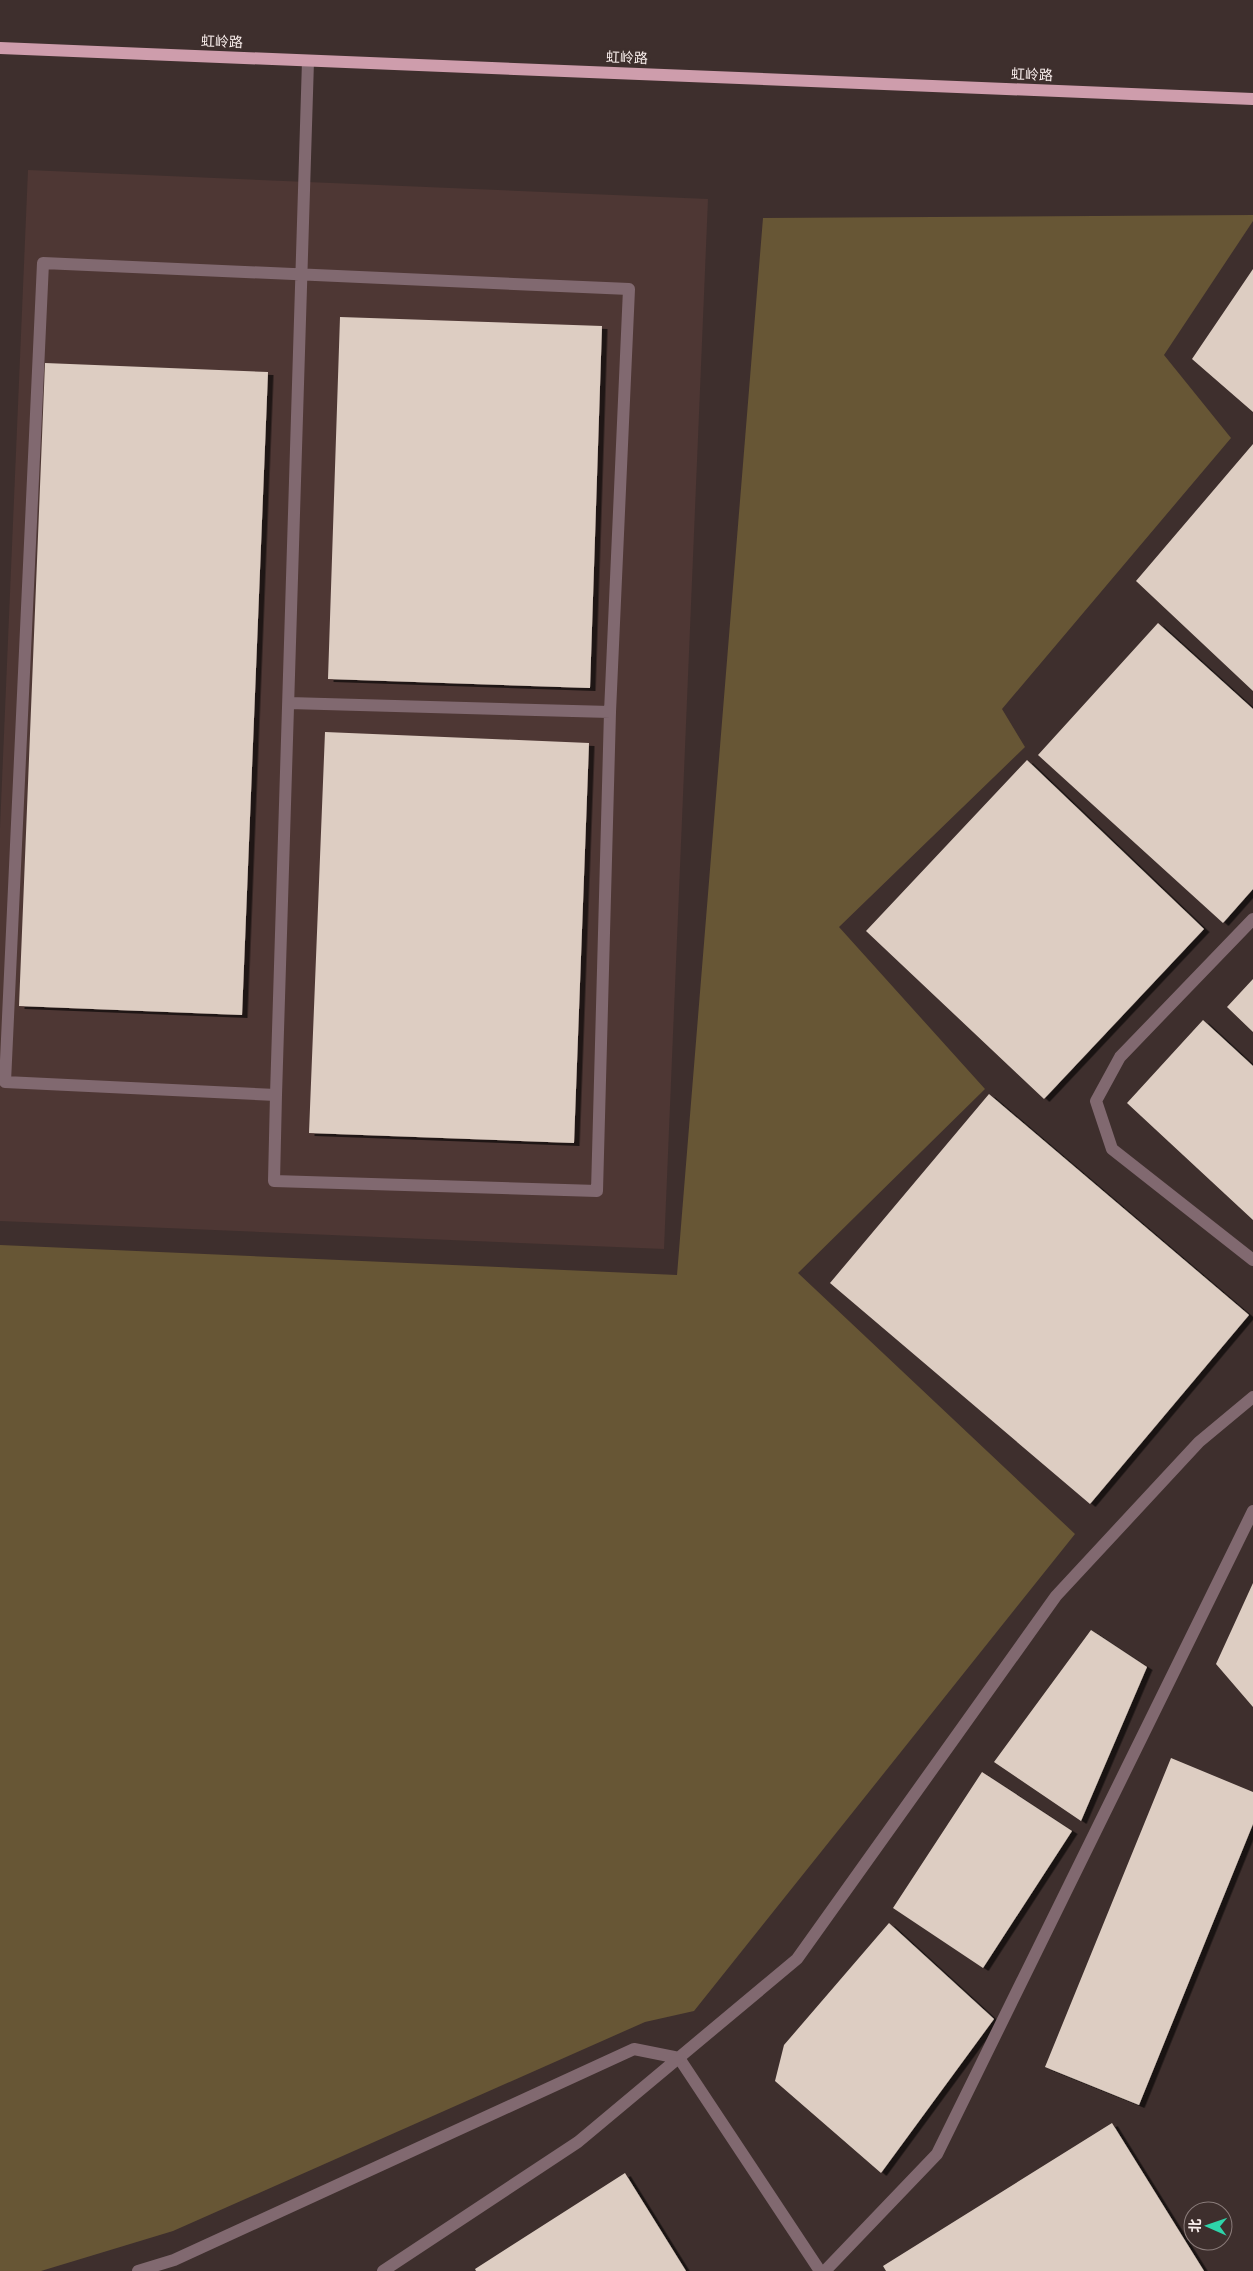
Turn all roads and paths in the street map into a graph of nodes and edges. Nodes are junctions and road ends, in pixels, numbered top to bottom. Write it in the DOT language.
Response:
graph roads {
  1 [pos="0,48"];
  2 [pos="308,61"];
  3 [pos="1253,99"];
  4 [pos="302,274"];
  5 [pos="288,703"];
  6 [pos="610,712"];
  7 [pos="1253,920"];
  8 [pos="276,1095"];
  9 [pos="1253,1260"];
  10 [pos="1253,1397"];
  11 [pos="1253,1511"];
  12 [pos="679,2058"];
  13 [pos="138,2271"];
  14 [pos="383,2271"];
  15 [pos="820,2271"];
  16 [pos="825,2271"];
  1 -- 2 [label="main road, 虹岭路"];
  2 -- 3 [label="main road, 虹岭路"];
  2 -- 4 [label="street"];
  4 -- 5 [label="street"];
  4 -- 6 [label="street"];
  4 -- 8 [label="street"];
  5 -- 6 [label="street"];
  5 -- 8 [label="street"];
  6 -- 8 [label="street"];
  7 -- 9 [label="street"];
  10 -- 12 [label="street"];
  11 -- 16 [label="street"];
  12 -- 13 [label="street"];
  12 -- 14 [label="street"];
  12 -- 15 [label="street"];
}
